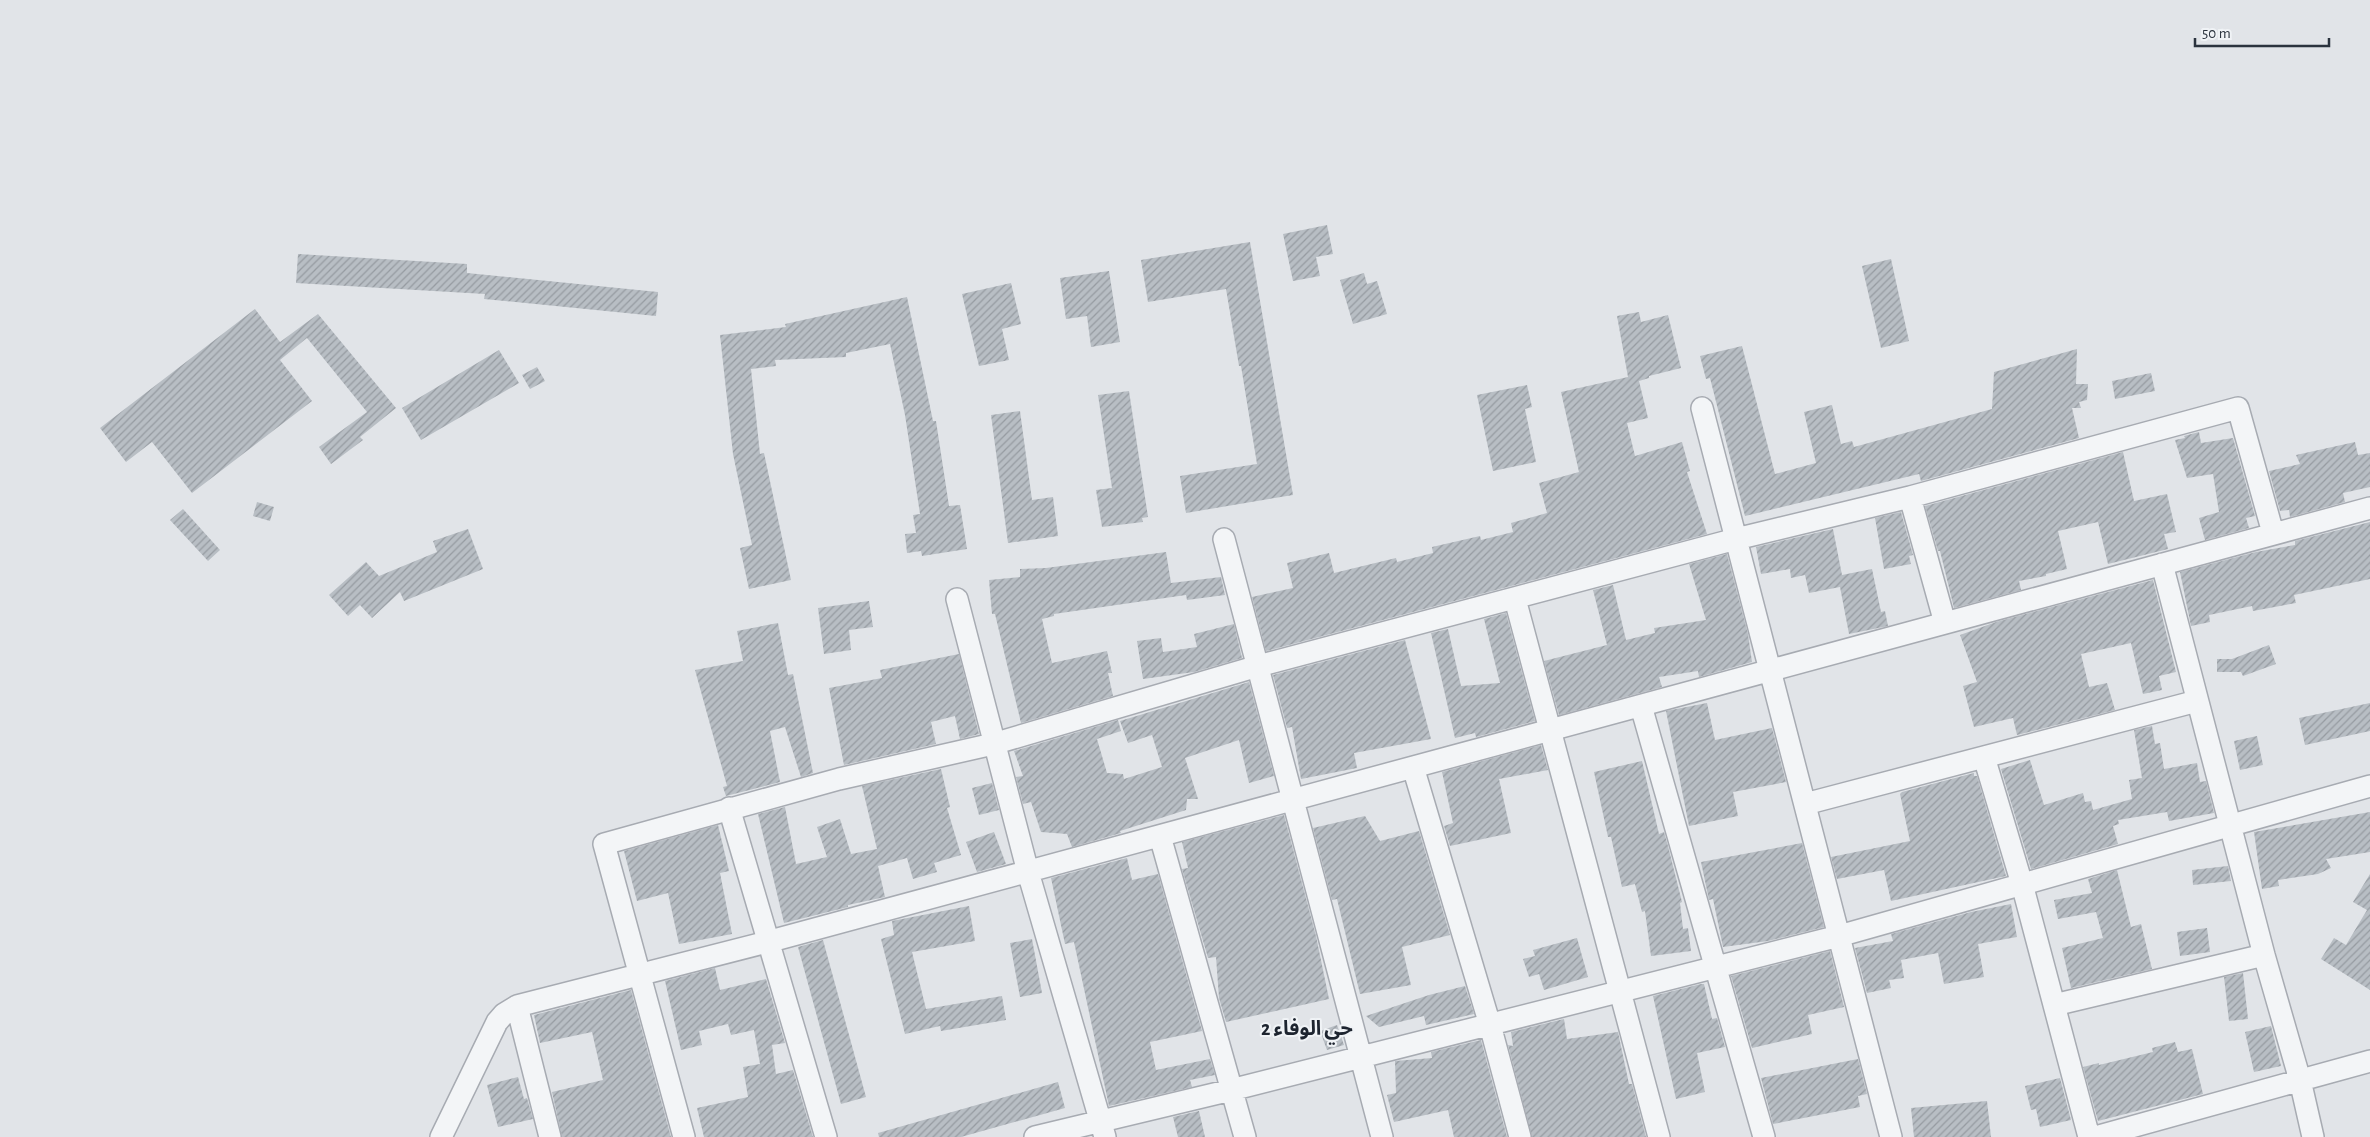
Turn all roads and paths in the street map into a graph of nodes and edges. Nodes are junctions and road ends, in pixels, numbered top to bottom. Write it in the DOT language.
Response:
graph roads {
  1 [pos="1702,408"];
  2 [pos="1910,497"];
  3 [pos="2370,508"];
  4 [pos="2273,533"];
  5 [pos="1224,539"];
  6 [pos="1736,539"];
  7 [pos="2162,564"];
  8 [pos="957,599"];
  9 [pos="1516,599"];
  10 [pos="1944,623"];
  11 [pos="1258,666"];
  12 [pos="1770,671"];
  13 [pos="2197,701"];
  14 [pos="1641,706"];
  15 [pos="1550,730"];
  16 [pos="993,744"];
  17 [pos="1984,757"];
  18 [pos="1413,767"];
  19 [pos="2370,786"];
  20 [pos="1293,800"];
  21 [pos="1805,804"];
  22 [pos="730,808"];
  23 [pos="2230,825"];
  24 [pos="1160,836"];
  25 [pos="1028,872"];
  26 [pos="2022,884"];
  27 [pos="1839,936"];
  28 [pos="768,942"];
  29 [pos="2264,955"];
  30 [pos="1715,968"];
  31 [pos="640,973"];
  32 [pos="1620,992"];
  33 [pos="2054,1005"];
  34 [pos="517,1006"];
  35 [pos="1490,1025"];
  36 [pos="1361,1058"];
  37 [pos="2370,1061"];
  38 [pos="2300,1080"];
  39 [pos="1231,1090"];
  40 [pos="1104,1129"];
  41 [pos="441,1137"];
  42 [pos="549,1137"];
  43 [pos="684,1137"];
  44 [pos="826,1137"];
  45 [pos="1035,1137"];
  46 [pos="1245,1137"];
  47 [pos="1382,1137"];
  48 [pos="1520,1137"];
  49 [pos="1659,1137"];
  50 [pos="1764,1137"];
  51 [pos="1891,1137"];
  52 [pos="2089,1137"];
  53 [pos="2095,1137"];
  54 [pos="2313,1137"];
  1 -- 6 [label="street"];
  2 -- 4 [label="street"];
  2 -- 6 [label="street"];
  2 -- 10 [label="street"];
  3 -- 4 [label="street"];
  4 -- 7 [label="street"];
  5 -- 11 [label="street"];
  6 -- 9 [label="street"];
  6 -- 12 [label="street"];
  7 -- 10 [label="street"];
  7 -- 13 [label="street"];
  8 -- 16 [label="street"];
  9 -- 11 [label="street"];
  9 -- 15 [label="street"];
  10 -- 12 [label="street"];
  11 -- 16 [label="street"];
  11 -- 20 [label="street"];
  12 -- 14 [label="street"];
  12 -- 21 [label="street"];
  13 -- 17 [label="street"];
  13 -- 23 [label="street"];
  14 -- 15 [label="street"];
  14 -- 30 [label="street"];
  15 -- 18 [label="street"];
  15 -- 32 [label="street"];
  16 -- 22 [label="street"];
  16 -- 25 [label="street"];
  17 -- 21 [label="street"];
  17 -- 26 [label="street"];
  18 -- 20 [label="street"];
  18 -- 35 [label="street"];
  19 -- 23 [label="street"];
  20 -- 24 [label="street"];
  20 -- 36 [label="street"];
  21 -- 27 [label="street"];
  22 -- 28 [label="street"];
  22 -- 31 [label="street"];
  23 -- 26 [label="street"];
  23 -- 29 [label="street"];
  24 -- 25 [label="street"];
  24 -- 39 [label="street"];
  25 -- 28 [label="street"];
  25 -- 40 [label="street"];
  26 -- 27 [label="street"];
  26 -- 33 [label="street"];
  27 -- 30 [label="street"];
  27 -- 51 [label="street"];
  28 -- 31 [label="street"];
  28 -- 44 [label="street"];
  29 -- 33 [label="street"];
  29 -- 38 [label="street"];
  30 -- 32 [label="street"];
  30 -- 50 [label="street"];
  31 -- 34 [label="street"];
  31 -- 43 [label="street"];
  32 -- 35 [label="street"];
  32 -- 49 [label="street"];
  33 -- 52 [label="street"];
  34 -- 41 [label="street"];
  34 -- 42 [label="street"];
  35 -- 36 [label="street"];
  35 -- 48 [label="street"];
  36 -- 39 [label="street"];
  36 -- 47 [label="street"];
  37 -- 38 [label="street"];
  38 -- 53 [label="street"];
  38 -- 54 [label="street"];
  39 -- 40 [label="street"];
  39 -- 46 [label="street"];
  40 -- 45 [label="street"];
}
